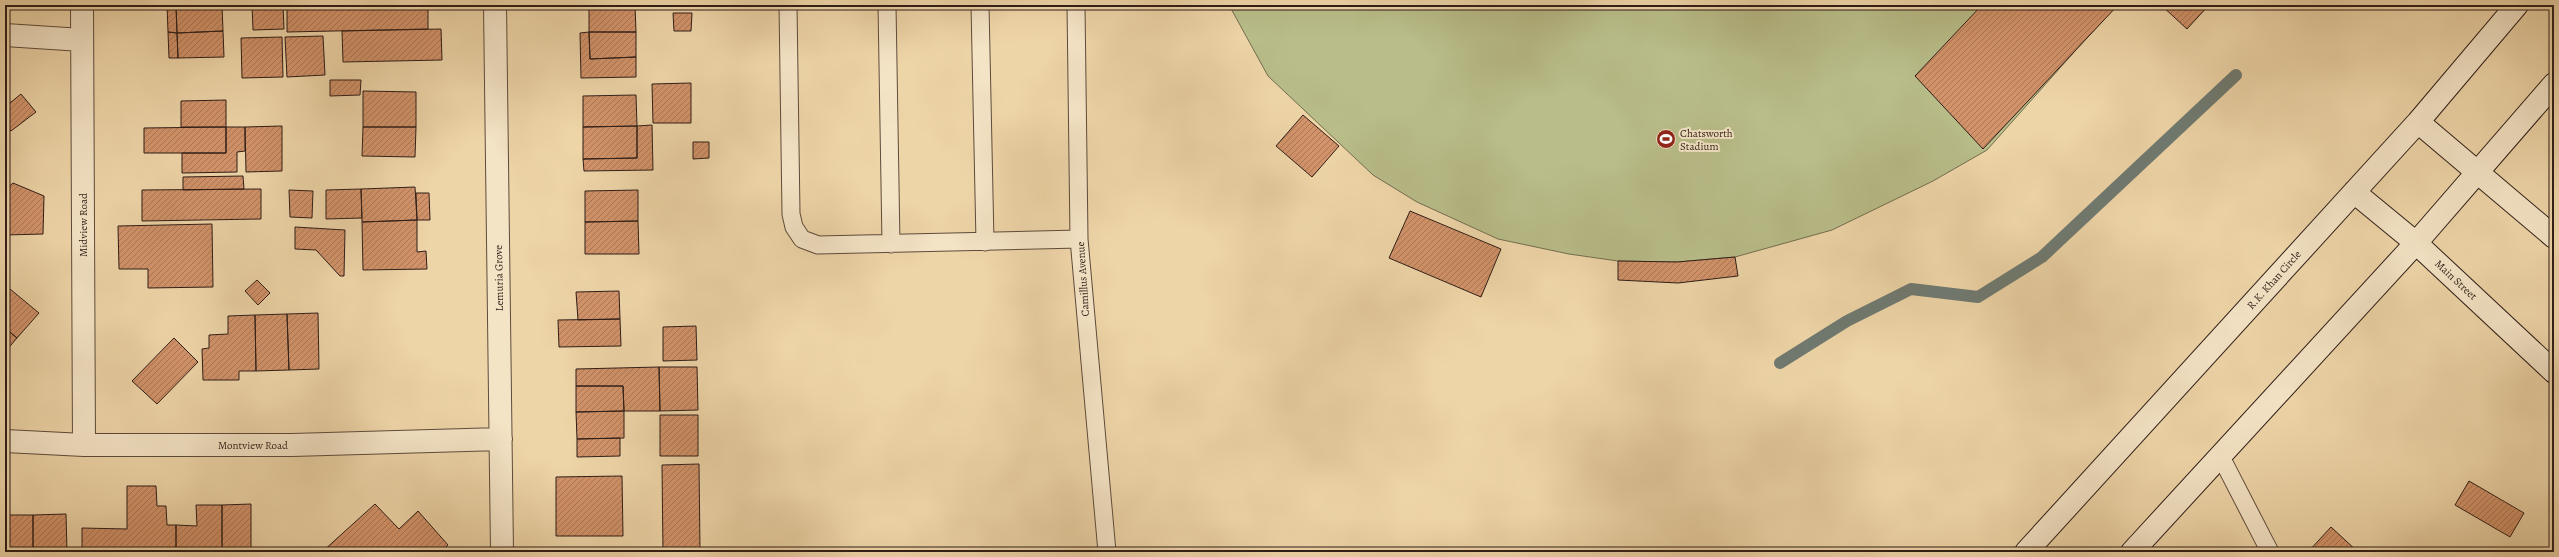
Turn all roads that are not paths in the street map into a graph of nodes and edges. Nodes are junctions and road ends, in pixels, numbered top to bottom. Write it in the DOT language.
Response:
graph roads {
  1 [pos="82,5"];
  2 [pos="495,5"];
  3 [pos="788,5"];
  4 [pos="887,5"];
  5 [pos="980,5"];
  6 [pos="1076,5"];
  7 [pos="2517,5"];
  8 [pos="5,35"];
  9 [pos="82,40"];
  10 [pos="2554,84"];
  11 [pos="2418,122"];
  12 [pos="2477,172"];
  13 [pos="2354,192"];
  14 [pos="2554,237"];
  15 [pos="1079,239"];
  16 [pos="985,242"];
  17 [pos="2416,243"];
  18 [pos="891,244"];
  19 [pos="2554,372"];
  20 [pos="501,439"];
  21 [pos="5,441"];
  22 [pos="84,445"];
  23 [pos="2220,455"];
  24 [pos="502,552"];
  25 [pos="1107,552"];
  26 [pos="2026,552"];
  27 [pos="2132,552"];
  28 [pos="2270,552"];
  1 -- 9 [label="street, Midview Road"];
  2 -- 20 [label="street, Lemuria Grove"];
  3 -- 18 [label="lane"];
  4 -- 18 [label="lane"];
  5 -- 16 [label="lane"];
  6 -- 15 [label="lane, Camillus Avenue"];
  7 -- 11 [label="street, R.K. Khan Circle"];
  8 -- 9 [label="street"];
  9 -- 22 [label="street, Midview Road"];
  10 -- 12 [label="street"];
  11 -- 12 [label="street"];
  11 -- 13 [label="street, R.K. Khan Circle"];
  12 -- 14 [label="street"];
  12 -- 17 [label="street"];
  13 -- 17 [label="street, Main Street"];
  13 -- 26 [label="street, R.K. Khan Circle"];
  15 -- 16 [label="lane"];
  15 -- 25 [label="lane, Camillus Avenue"];
  16 -- 18 [label="lane"];
  17 -- 19 [label="street, Main Street"];
  17 -- 23 [label="street"];
  20 -- 22 [label="street, Montview Road"];
  20 -- 24 [label="street, Lemuria Grove"];
  21 -- 22 [label="street, Montview Road"];
  23 -- 27 [label="street"];
  23 -- 28 [label="lane"];
}
